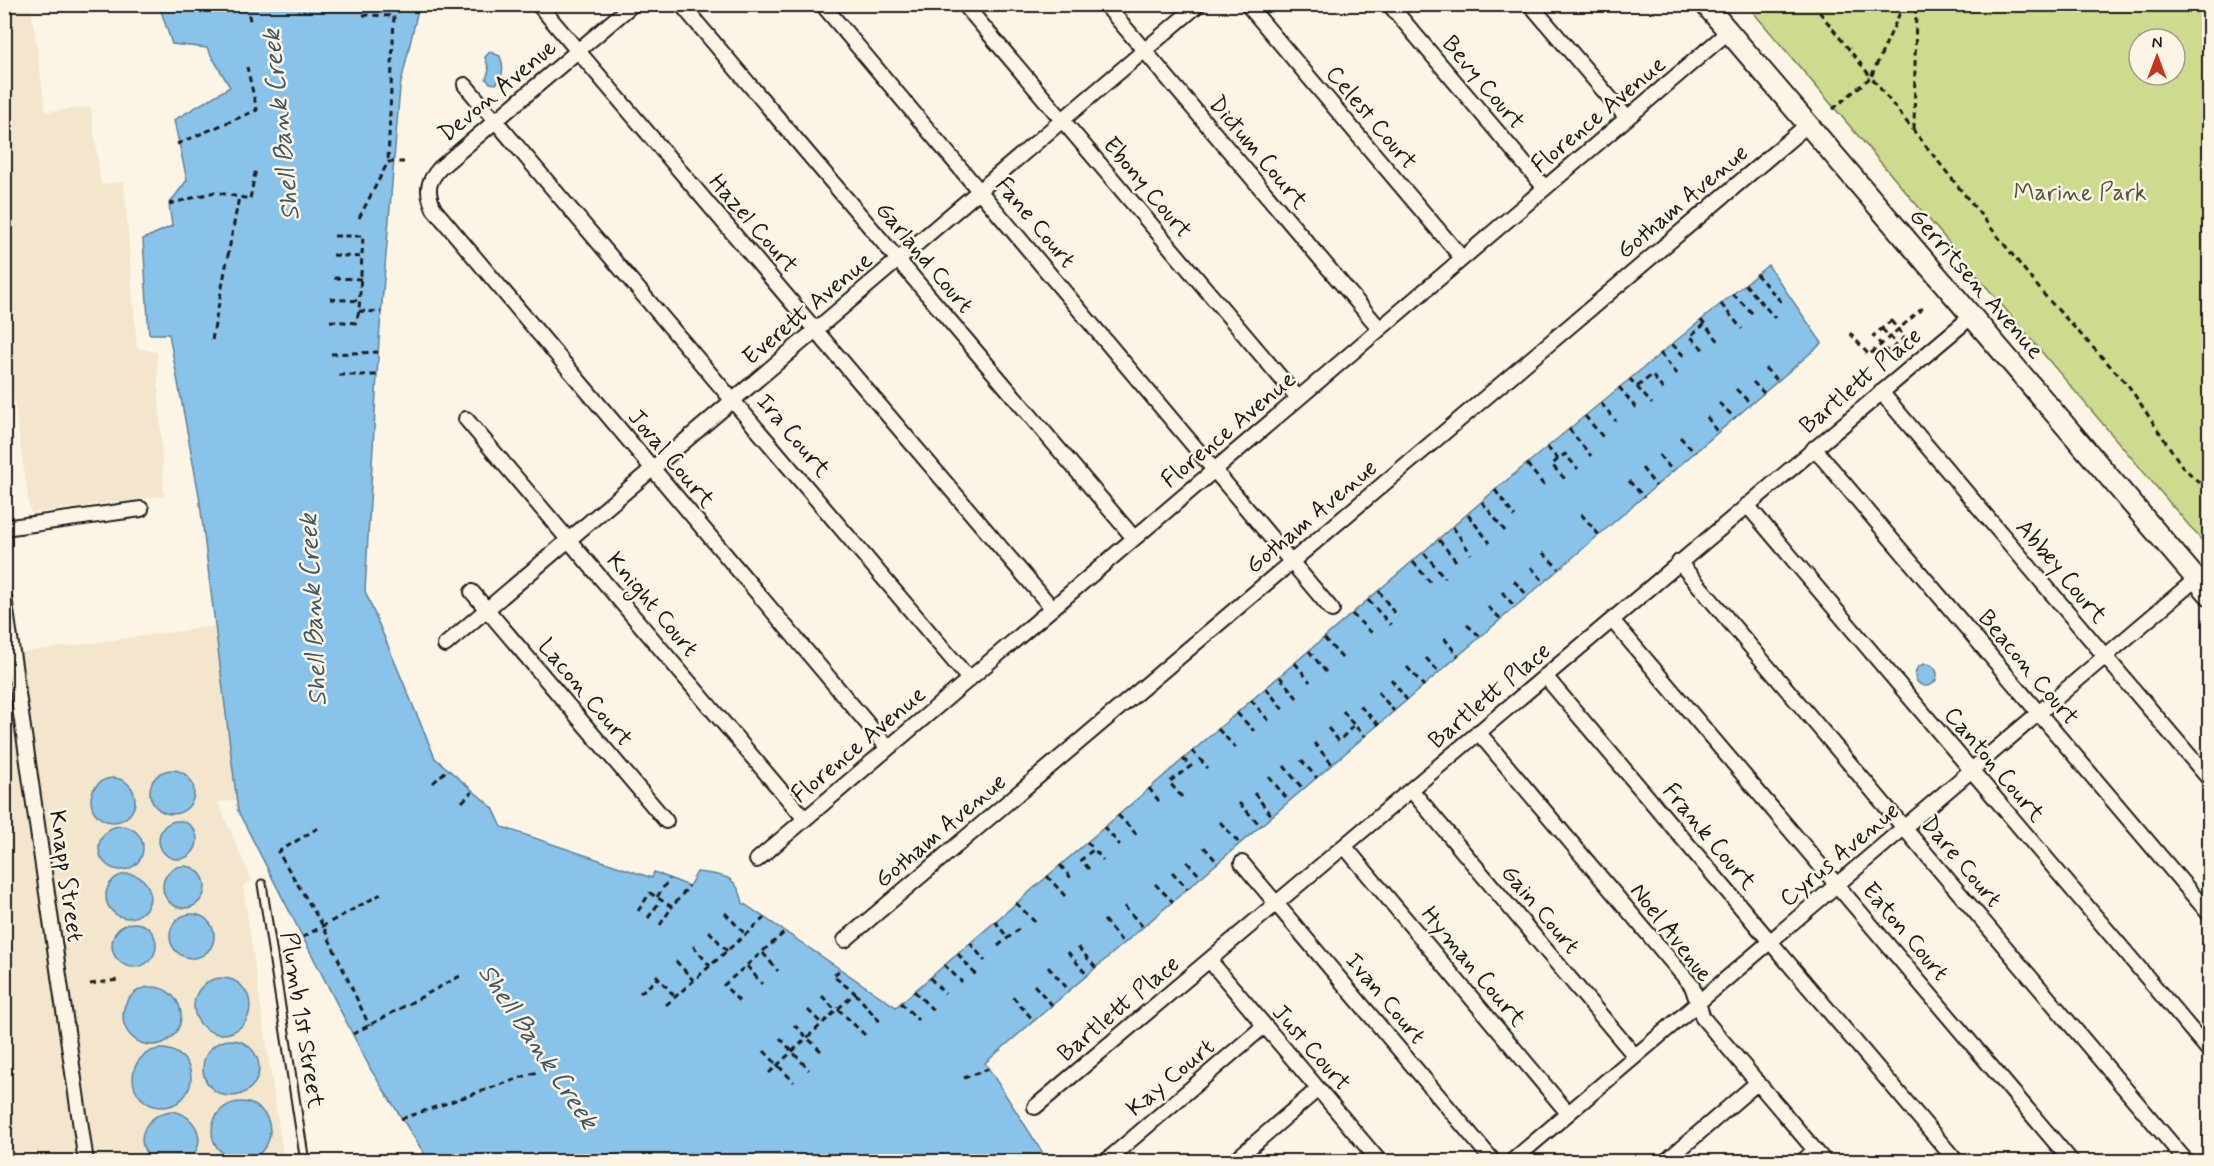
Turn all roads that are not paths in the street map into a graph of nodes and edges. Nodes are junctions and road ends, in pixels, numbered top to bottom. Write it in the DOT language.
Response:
graph roads {
  1 [pos="538,4"];
  2 [pos="633,4"];
  3 [pos="681,4"];
  4 [pos="822,4"];
  5 [pos="964,4"];
  6 [pos="1105,4"];
  7 [pos="1199,4"];
  8 [pos="1247,4"];
  9 [pos="1389,4"];
  10 [pos="1530,4"];
  11 [pos="1705,4"];
  12 [pos="1728,32"];
  13 [pos="577,51"];
  14 [pos="1144,51"];
  15 [pos="465,85"];
  16 [pos="1627,118"];
  17 [pos="1062,120"];
  18 [pos="497,121"];
  19 [pos="1806,126"];
  20 [pos="1545,188"];
  21 [pos="980,190"];
  22 [pos="426,193"];
  23 [pos="1462,258"];
  24 [pos="898,260"];
  25 [pos="1972,315"];
  26 [pos="1380,329"];
  27 [pos="816,330"];
  28 [pos="1881,392"];
  29 [pos="1298,398"];
  30 [pos="734,399"];
  31 [pos="466,419"];
  32 [pos="1814,448"];
  33 [pos="652,469"];
  34 [pos="1214,470"];
  35 [pos="1747,505"];
  36 [pos="141,509"];
  37 [pos="4,528"];
  38 [pos="1134,538"];
  39 [pos="568,540"];
  40 [pos="1291,562"];
  41 [pos="1679,562"];
  42 [pos="2196,579"];
  43 [pos="472,592"];
  44 [pos="2210,596"];
  45 [pos="4,597"];
  46 [pos="1052,608"];
  47 [pos="486,610"];
  48 [pos="1332,610"];
  49 [pos="1612,620"];
  50 [pos="445,645"];
  51 [pos="2105,657"];
  52 [pos="1545,676"];
  53 [pos="969,679"];
  54 [pos="2039,714"];
  55 [pos="1478,732"];
  56 [pos="888,748"];
  57 [pos="1972,771"];
  58 [pos="2210,780"];
  59 [pos="1412,791"];
  60 [pos="805,819"];
  61 [pos="666,821"];
  62 [pos="1905,828"];
  63 [pos="1345,847"];
  64 [pos="756,860"];
  65 [pos="1242,863"];
  66 [pos="262,884"];
  67 [pos="1838,885"];
  68 [pos="1278,904"];
  69 [pos="2210,915"];
  70 [pos="845,940"];
  71 [pos="1771,941"];
  72 [pos="1210,961"];
  73 [pos="1700,1001"];
  74 [pos="1264,1026"];
  75 [pos="2210,1052"];
  76 [pos="1635,1056"];
  77 [pos="1758,1082"];
  78 [pos="1318,1089"];
  79 [pos="1035,1107"];
  80 [pos="1568,1113"];
  81 [pos="1815,1150"];
  82 [pos="1372,1159"];
  83 [pos="86,1161"];
  84 [pos="304,1161"];
  85 [pos="1105,1161"];
  86 [pos="1233,1161"];
  87 [pos="1494,1161"];
  88 [pos="1511,1161"];
  89 [pos="1665,1161"];
  90 [pos="1802,1161"];
  91 [pos="1825,1161"];
  92 [pos="1958,1161"];
  93 [pos="2072,1161"];
  94 [pos="2187,1161"];
  1 -- 13 [label="street, Hazel Court"];
  2 -- 13 [label="street, Devon Avenue"];
  3 -- 24 [label="street, Garland Court"];
  4 -- 21 [label="street, Fane Court"];
  5 -- 17 [label="street, Ebony Court"];
  6 -- 14 [label="street, Dictum Court"];
  7 -- 14 [label="street, Everett Avenue"];
  8 -- 23 [label="street, Celest Court"];
  9 -- 20 [label="street, Bevy Court"];
  10 -- 16 [label="street"];
  11 -- 12 [label="main road, Gerritsen Avenue"];
  12 -- 16 [label="street, Florence Avenue"];
  12 -- 19 [label="main road, Gerritsen Avenue"];
  13 -- 18 [label="street, Devon Avenue"];
  13 -- 27 [label="street, Hazel Court"];
  14 -- 17 [label="street, Everett Avenue"];
  14 -- 26 [label="street, Dictum Court"];
  15 -- 18 [label="street, Ira Court"];
  16 -- 20 [label="street, Florence Avenue"];
  17 -- 21 [label="street, Everett Avenue"];
  17 -- 29 [label="street, Ebony Court"];
  18 -- 22 [label="street, Devon Avenue"];
  18 -- 30 [label="street, Ira Court"];
  19 -- 25 [label="main road, Gerritsen Avenue"];
  19 -- 40 [label="street, Gotham Avenue"];
  20 -- 23 [label="street, Florence Avenue"];
  21 -- 24 [label="street, Everett Avenue"];
  21 -- 34 [label="street, Fane Court"];
  22 -- 33 [label="street, Joval Court"];
  23 -- 26 [label="street, Florence Avenue"];
  24 -- 27 [label="street, Everett Avenue"];
  24 -- 38 [label="street, Garland Court"];
  25 -- 28 [label="street, Bartlett Place"];
  25 -- 42 [label="main road, Gerritsen Avenue"];
  26 -- 29 [label="street, Florence Avenue"];
  27 -- 30 [label="street, Everett Avenue"];
  27 -- 46 [label="street, Hazel Court"];
  28 -- 32 [label="street, Bartlett Place"];
  28 -- 51 [label="street, Abbey Court"];
  29 -- 34 [label="street, Florence Avenue"];
  30 -- 33 [label="street, Everett Avenue"];
  30 -- 53 [label="street, Ira Court"];
  31 -- 39 [label="street, Knight Court"];
  32 -- 35 [label="street, Bartlett Place"];
  32 -- 54 [label="street, Beacon Court"];
  33 -- 39 [label="street, Everett Avenue"];
  33 -- 56 [label="street, Joval Court"];
  34 -- 38 [label="street, Florence Avenue"];
  34 -- 40 [label="street, Fane Court"];
  35 -- 41 [label="street, Bartlett Place"];
  35 -- 57 [label="street, Canton Court"];
  36 -- 37 [label="street"];
  38 -- 46 [label="street, Florence Avenue"];
  39 -- 47 [label="street, Everett Avenue"];
  39 -- 60 [label="street, Knight Court"];
  40 -- 48 [label="street, Fane Court"];
  40 -- 70 [label="street, Gotham Avenue"];
  41 -- 49 [label="street, Bartlett Place"];
  41 -- 62 [label="street, Dare Court"];
  42 -- 44 [label="main road, Gerritsen Avenue"];
  42 -- 51 [label="street, Cyrus Avenue"];
  43 -- 47 [label="street, Lacon Court"];
  45 -- 83 [label="street, Knapp Street"];
  46 -- 53 [label="street, Florence Avenue"];
  47 -- 50 [label="street, Everett Avenue"];
  47 -- 61 [label="street, Lacon Court"];
  49 -- 52 [label="street, Bartlett Place"];
  49 -- 67 [label="street, Eaton Court"];
  51 -- 54 [label="street, Cyrus Avenue"];
  51 -- 58 [label="street, Abbey Court"];
  52 -- 55 [label="street, Bartlett Place"];
  52 -- 71 [label="street, Frank Court"];
  53 -- 56 [label="street, Florence Avenue"];
  54 -- 57 [label="street, Cyrus Avenue"];
  54 -- 69 [label="street, Beacon Court"];
  55 -- 59 [label="street, Bartlett Place"];
  55 -- 73 [label="street, Noel Avenue"];
  56 -- 60 [label="street, Florence Avenue"];
  57 -- 62 [label="street, Cyrus Avenue"];
  57 -- 75 [label="street, Canton Court"];
  59 -- 63 [label="street, Bartlett Place"];
  59 -- 76 [label="street, Gain Court"];
  60 -- 64 [label="street, Florence Avenue"];
  62 -- 67 [label="street, Cyrus Avenue"];
  62 -- 94 [label="street, Dare Court"];
  63 -- 68 [label="street, Bartlett Place"];
  63 -- 80 [label="street, Hyman Court"];
  65 -- 68 [label="street, Ivan Court"];
  66 -- 84 [label="lane, Plumb 1st Street"];
  67 -- 71 [label="street, Cyrus Avenue"];
  67 -- 93 [label="street, Eaton Court"];
  68 -- 72 [label="street, Bartlett Place"];
  68 -- 87 [label="street, Ivan Court"];
  71 -- 73 [label="street, Cyrus Avenue"];
  71 -- 92 [label="street, Frank Court"];
  72 -- 74 [label="street, Just Court"];
  72 -- 79 [label="street, Bartlett Place"];
  73 -- 76 [label="street, Cyrus Avenue"];
  73 -- 77 [label="street, Noel Avenue"];
  74 -- 78 [label="street, Just Court"];
  74 -- 85 [label="street, Kay Court"];
  76 -- 80 [label="street, Cyrus Avenue"];
  77 -- 81 [label="street, Noel Avenue"];
  77 -- 89 [label="street"];
  78 -- 82 [label="street, Just Court"];
  78 -- 86 [label="street"];
  80 -- 88 [label="street, Cyrus Avenue"];
  81 -- 90 [label="street"];
  81 -- 91 [label="street, Noel Avenue"];
}
